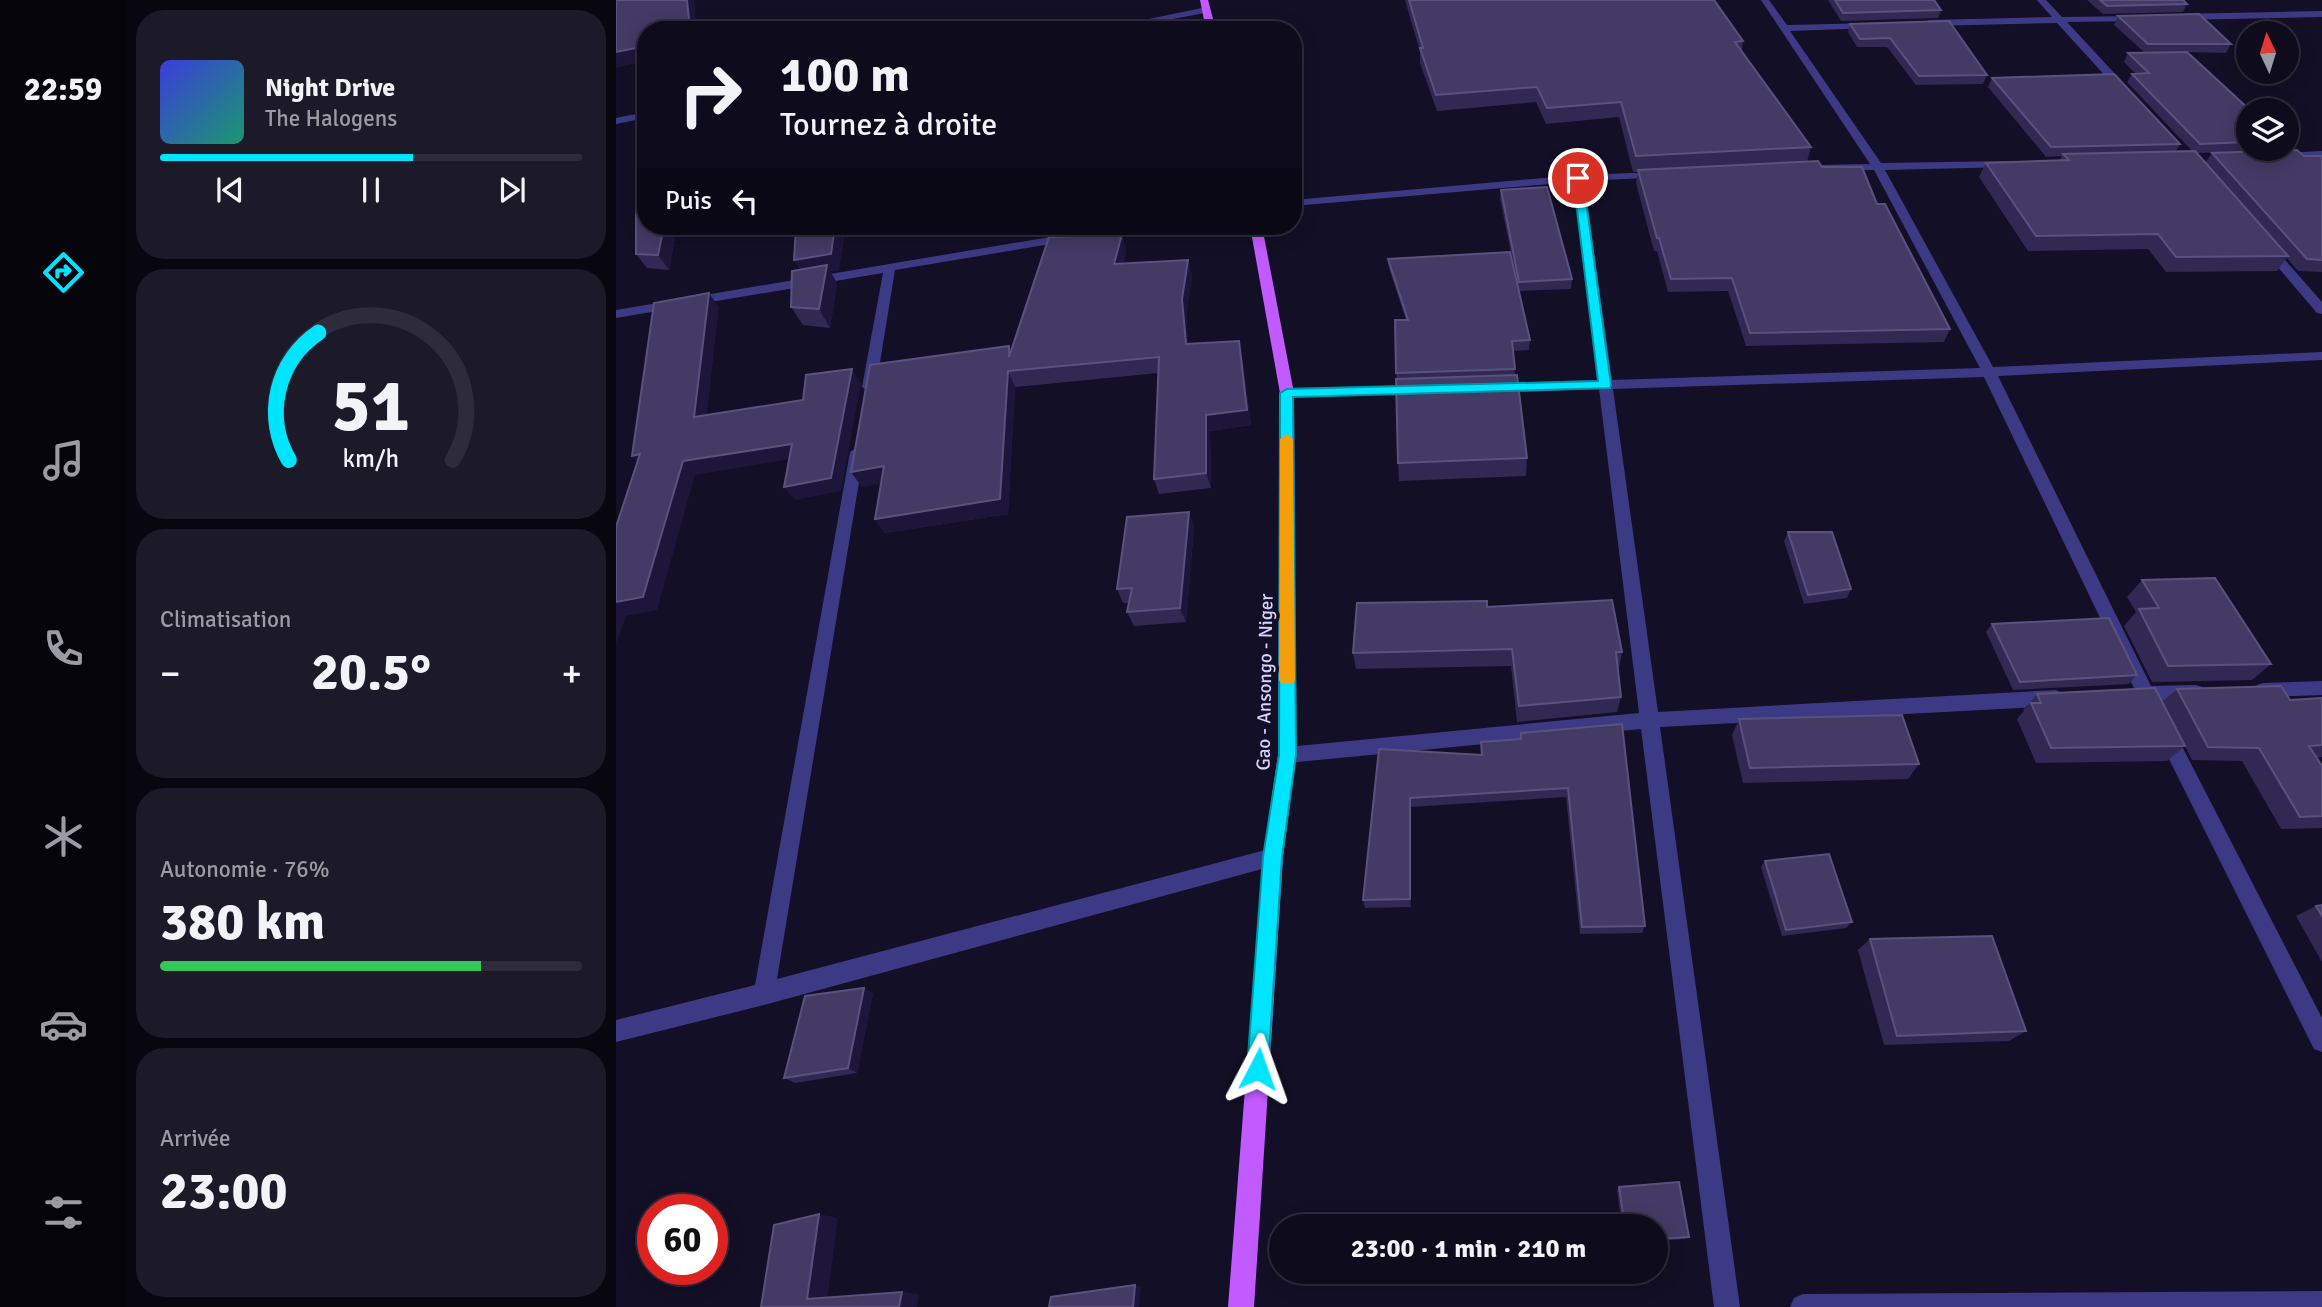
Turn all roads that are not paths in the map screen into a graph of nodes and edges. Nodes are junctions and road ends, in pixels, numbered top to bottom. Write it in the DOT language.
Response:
graph roads {
  1 [pos="1765,0"];
  2 [pos="2041,0"];
  3 [pos="2290,0"];
  4 [pos="1205,5"];
  5 [pos="2307,14"];
  6 [pos="2322,14"];
  7 [pos="2168,17"];
  8 [pos="2154,18"];
  9 [pos="2057,20"];
  10 [pos="1137,21"];
  11 [pos="1920,24"];
  12 [pos="1879,25"];
  13 [pos="2322,27"];
  14 [pos="1782,28"];
  15 [pos="2134,100"];
  16 [pos="637,117"];
  17 [pos="616,121"];
  18 [pos="2322,154"];
  19 [pos="2299,155"];
  20 [pos="2028,163"];
  21 [pos="1877,166"];
  22 [pos="1809,169"];
  23 [pos="1673,174"];
  24 [pos="1578,178"];
  25 [pos="1302,202"];
  26 [pos="1080,235"];
  27 [pos="1258,235"];
  28 [pos="2261,240"];
  29 [pos="890,266"];
  30 [pos="2322,310"];
  31 [pos="616,314"];
  32 [pos="2322,356"];
  33 [pos="1989,372"];
  34 [pos="1605,385"];
  35 [pos="1480,388"];
  36 [pos="1439,389"];
  37 [pos="1287,393"];
  38 [pos="866,403"];
  39 [pos="861,431"];
  40 [pos="2322,688"];
  41 [pos="2241,690"];
  42 [pos="2213,691"];
  43 [pos="2145,693"];
  44 [pos="2118,695"];
  45 [pos="2077,697"];
  46 [pos="1650,720"];
  47 [pos="1287,755"];
  48 [pos="1272,857"];
  49 [pos="764,994"];
  50 [pos="616,1031"];
  51 [pos="2322,1041"];
  52 [pos="2322,1304"];
  53 [pos="1241,1307"];
  54 [pos="1727,1307"];
  55 [pos="1803,1307"];
  1 -- 14 [label="street"];
  2 -- 9 [label="street"];
  3 -- 5 [label="street"];
  4 -- 10 [label="street"];
  5 -- 6 [label="street"];
  5 -- 7 [label="street"];
  5 -- 13 [label="street"];
  8 -- 9 [label="street"];
  9 -- 11 [label="street"];
  9 -- 15 [label="street"];
  12 -- 14 [label="street"];
  14 -- 21 [label="street"];
  16 -- 17 [label="street"];
  18 -- 19 [label="street"];
  20 -- 21 [label="street"];
  21 -- 22 [label="street"];
  21 -- 33 [label="street"];
  23 -- 24 [label="street"];
  24 -- 25 [label="street"];
  24 -- 34 [label="street"];
  26 -- 29 [label="street"];
  27 -- 37 [label="main road, Gao - Ansongo - Niger"];
  28 -- 30 [label="street"];
  29 -- 31 [label="street"];
  29 -- 38 [label="street"];
  32 -- 33 [label="street"];
  33 -- 34 [label="street"];
  33 -- 43 [label="street"];
  34 -- 35 [label="street"];
  34 -- 46 [label="street"];
  36 -- 37 [label="street"];
  37 -- 47 [label="main road, Gao - Ansongo - Niger"];
  39 -- 49 [label="street"];
  40 -- 41 [label="street"];
  42 -- 43 [label="street"];
  43 -- 44 [label="street"];
  43 -- 51 [label="street"];
  45 -- 46 [label="street"];
  46 -- 47 [label="street"];
  46 -- 54 [label="street"];
  47 -- 48 [label="main road, Gao - Ansongo - Niger"];
  48 -- 49 [label="street"];
  48 -- 53 [label="main road, Gao - Ansongo - Niger"];
  49 -- 50 [label="street"];
  52 -- 55 [label="street"];
}
